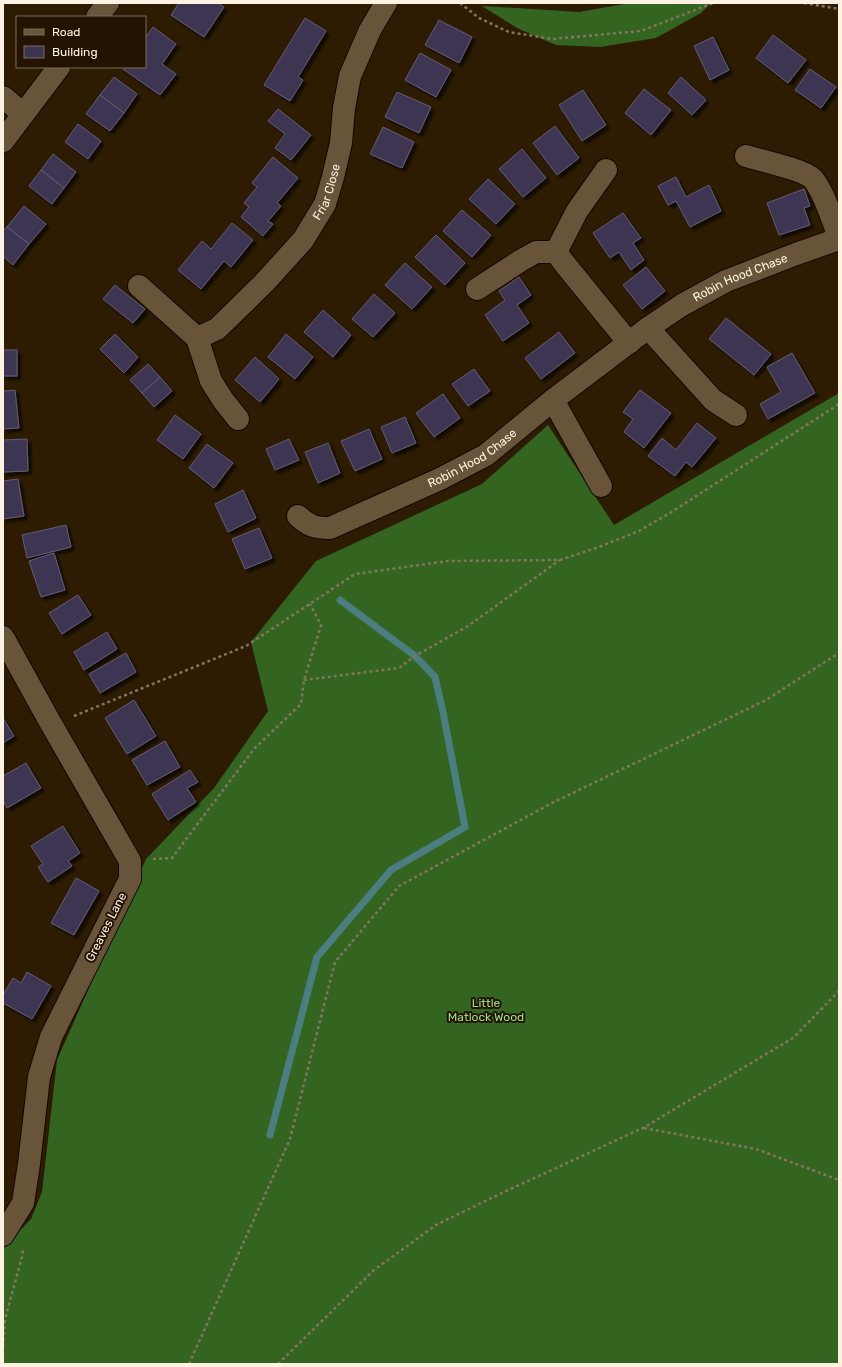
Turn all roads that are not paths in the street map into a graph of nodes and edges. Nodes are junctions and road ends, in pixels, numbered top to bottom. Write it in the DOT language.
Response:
graph roads {
  1 [pos="108,3"];
  2 [pos="386,3"];
  3 [pos="99,16"];
  4 [pos="59,68"];
  5 [pos="3,97"];
  6 [pos="23,114"];
  7 [pos="3,140"];
  8 [pos="746,156"];
  9 [pos="606,170"];
  10 [pos="839,236"];
  11 [pos="839,239"];
  12 [pos="556,252"];
  13 [pos="139,286"];
  14 [pos="477,289"];
  15 [pos="648,328"];
  16 [pos="197,338"];
  17 [pos="629,343"];
  18 [pos="553,400"];
  19 [pos="736,415"];
  20 [pos="238,419"];
  21 [pos="601,486"];
  22 [pos="298,516"];
  23 [pos="3,636"];
  24 [pos="3,1235"];
  1 -- 3 [label="street"];
  2 -- 16 [label="street, Friar Close"];
  4 -- 6 [label="street"];
  5 -- 6 [label="street"];
  6 -- 7 [label="street"];
  8 -- 10 [label="street"];
  9 -- 12 [label="street"];
  11 -- 15 [label="street, Robin Hood Chase"];
  12 -- 14 [label="street"];
  12 -- 17 [label="street"];
  13 -- 16 [label="street"];
  15 -- 17 [label="street, Robin Hood Chase"];
  15 -- 19 [label="street"];
  16 -- 20 [label="street"];
  17 -- 18 [label="street, Robin Hood Chase"];
  18 -- 21 [label="street"];
  18 -- 22 [label="street, Robin Hood Chase"];
  23 -- 24 [label="street, Greaves Lane"];
}
